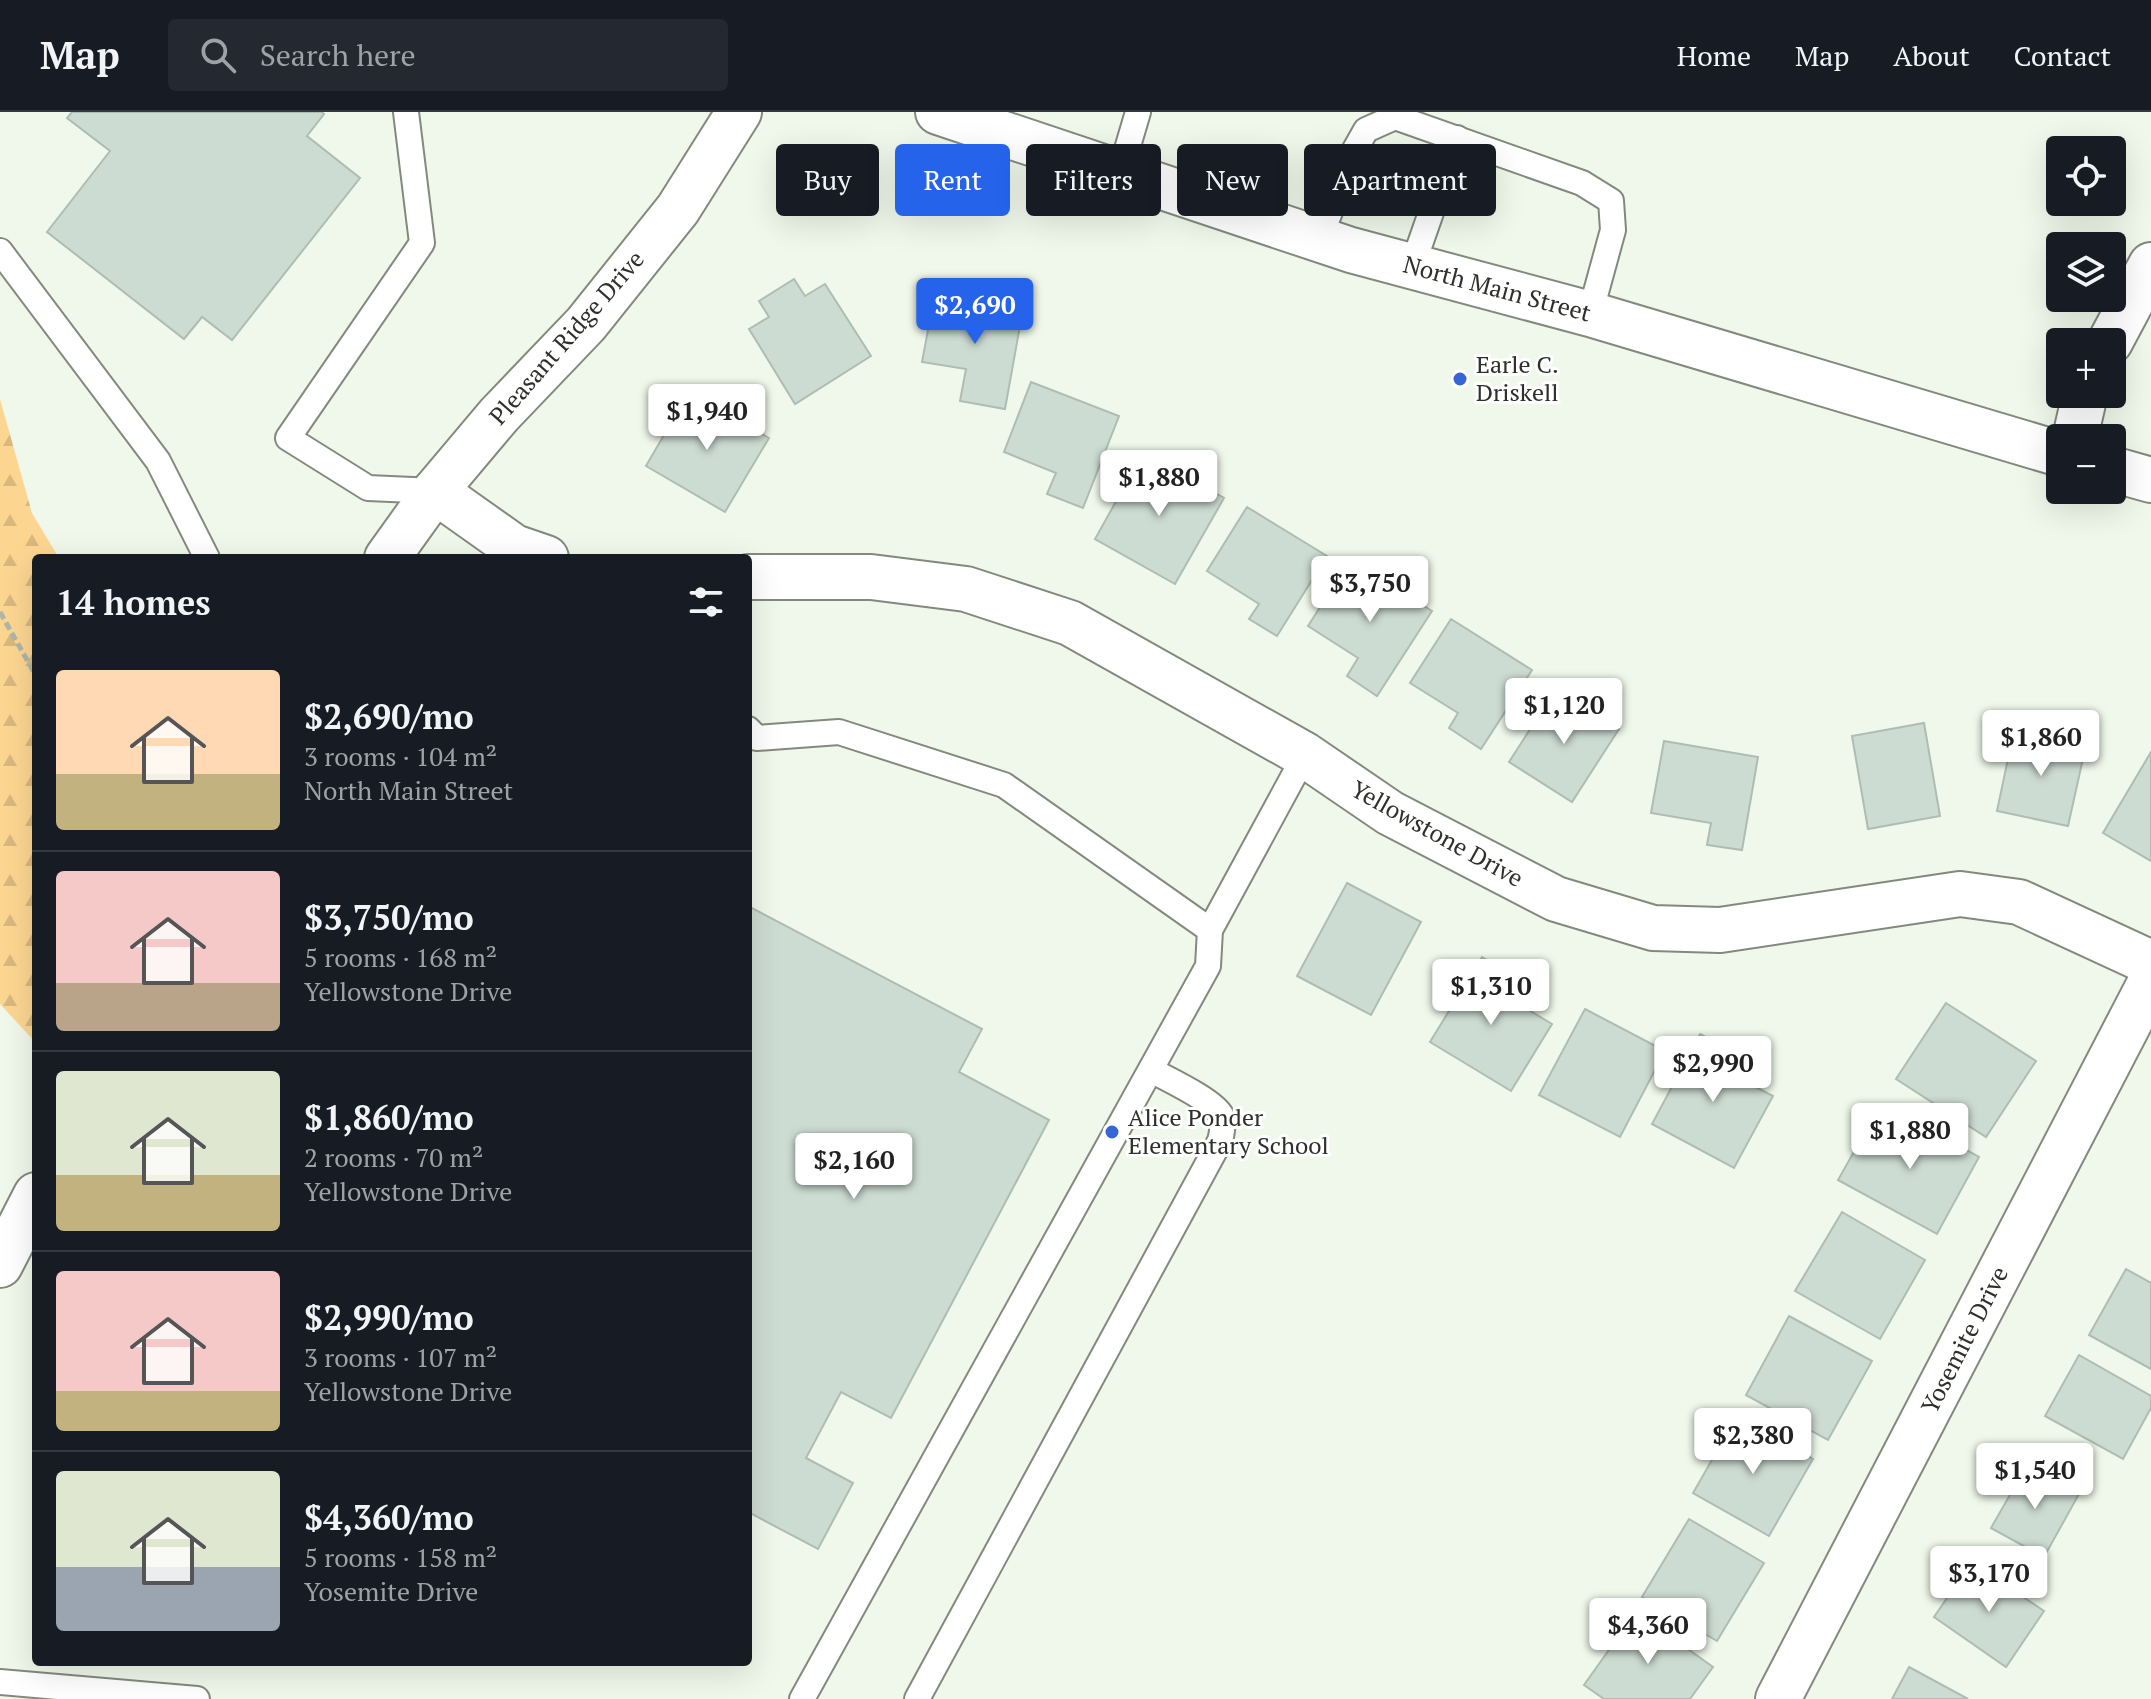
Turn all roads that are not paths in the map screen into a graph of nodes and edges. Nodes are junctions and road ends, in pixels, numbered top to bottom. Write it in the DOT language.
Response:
graph roads {
  1 [pos="406,112"];
  2 [pos="739,112"];
  3 [pos="938,112"];
  4 [pos="1138,112"];
  5 [pos="1023,126"];
  6 [pos="1457,138"];
  7 [pos="1060,144"];
  8 [pos="1129,144"];
  9 [pos="1161,187"];
  10 [pos="1319,240"];
  11 [pos="0,251"];
  12 [pos="2151,265"];
  13 [pos="1412,267"];
  14 [pos="1590,314"];
  15 [pos="2117,328"];
  16 [pos="2046,450"];
  17 [pos="2126,473"];
  18 [pos="2151,480"];
  19 [pos="435,491"];
  20 [pos="205,554"];
  21 [pos="390,554"];
  22 [pos="534,554"];
  23 [pos="752,577"];
  24 [pos="752,740"];
  25 [pos="1305,755"];
  26 [pos="1210,930"];
  27 [pos="2151,963"];
  28 [pos="2151,981"];
  29 [pos="1151,1070"];
  30 [pos="32,1203"];
  31 [pos="1,1261"];
  32 [pos="0,1682"];
  33 [pos="197,1699"];
  34 [pos="802,1699"];
  35 [pos="917,1699"];
  36 [pos="1778,1699"];
  1 -- 19 [label="lane"];
  2 -- 19 [label="street, Pleasant Ridge Drive"];
  3 -- 5 [label="street, North Main Street"];
  4 -- 8 [label="lane"];
  5 -- 7 [label="street, North Main Street"];
  6 -- 10 [label="lane"];
  6 -- 13 [label="lane"];
  6 -- 14 [label="lane"];
  9 -- 10 [label="street, North Main Street"];
  10 -- 13 [label="street, North Main Street"];
  11 -- 20 [label="lane"];
  12 -- 15 [label="street"];
  13 -- 14 [label="street, North Main Street"];
  14 -- 16 [label="street, North Main Street"];
  17 -- 18 [label="street"];
  19 -- 21 [label="street, Pleasant Ridge Drive"];
  19 -- 22 [label="street"];
  23 -- 25 [label="street, Yellowstone Drive"];
  24 -- 26 [label="lane"];
  25 -- 26 [label="lane"];
  25 -- 27 [label="street, Yellowstone Drive"];
  26 -- 29 [label="lane"];
  28 -- 36 [label="street, Yosemite Drive"];
  29 -- 34 [label="lane"];
  29 -- 35 [label="lane"];
  30 -- 31 [label="street"];
  32 -- 33 [label="lane"];
}
